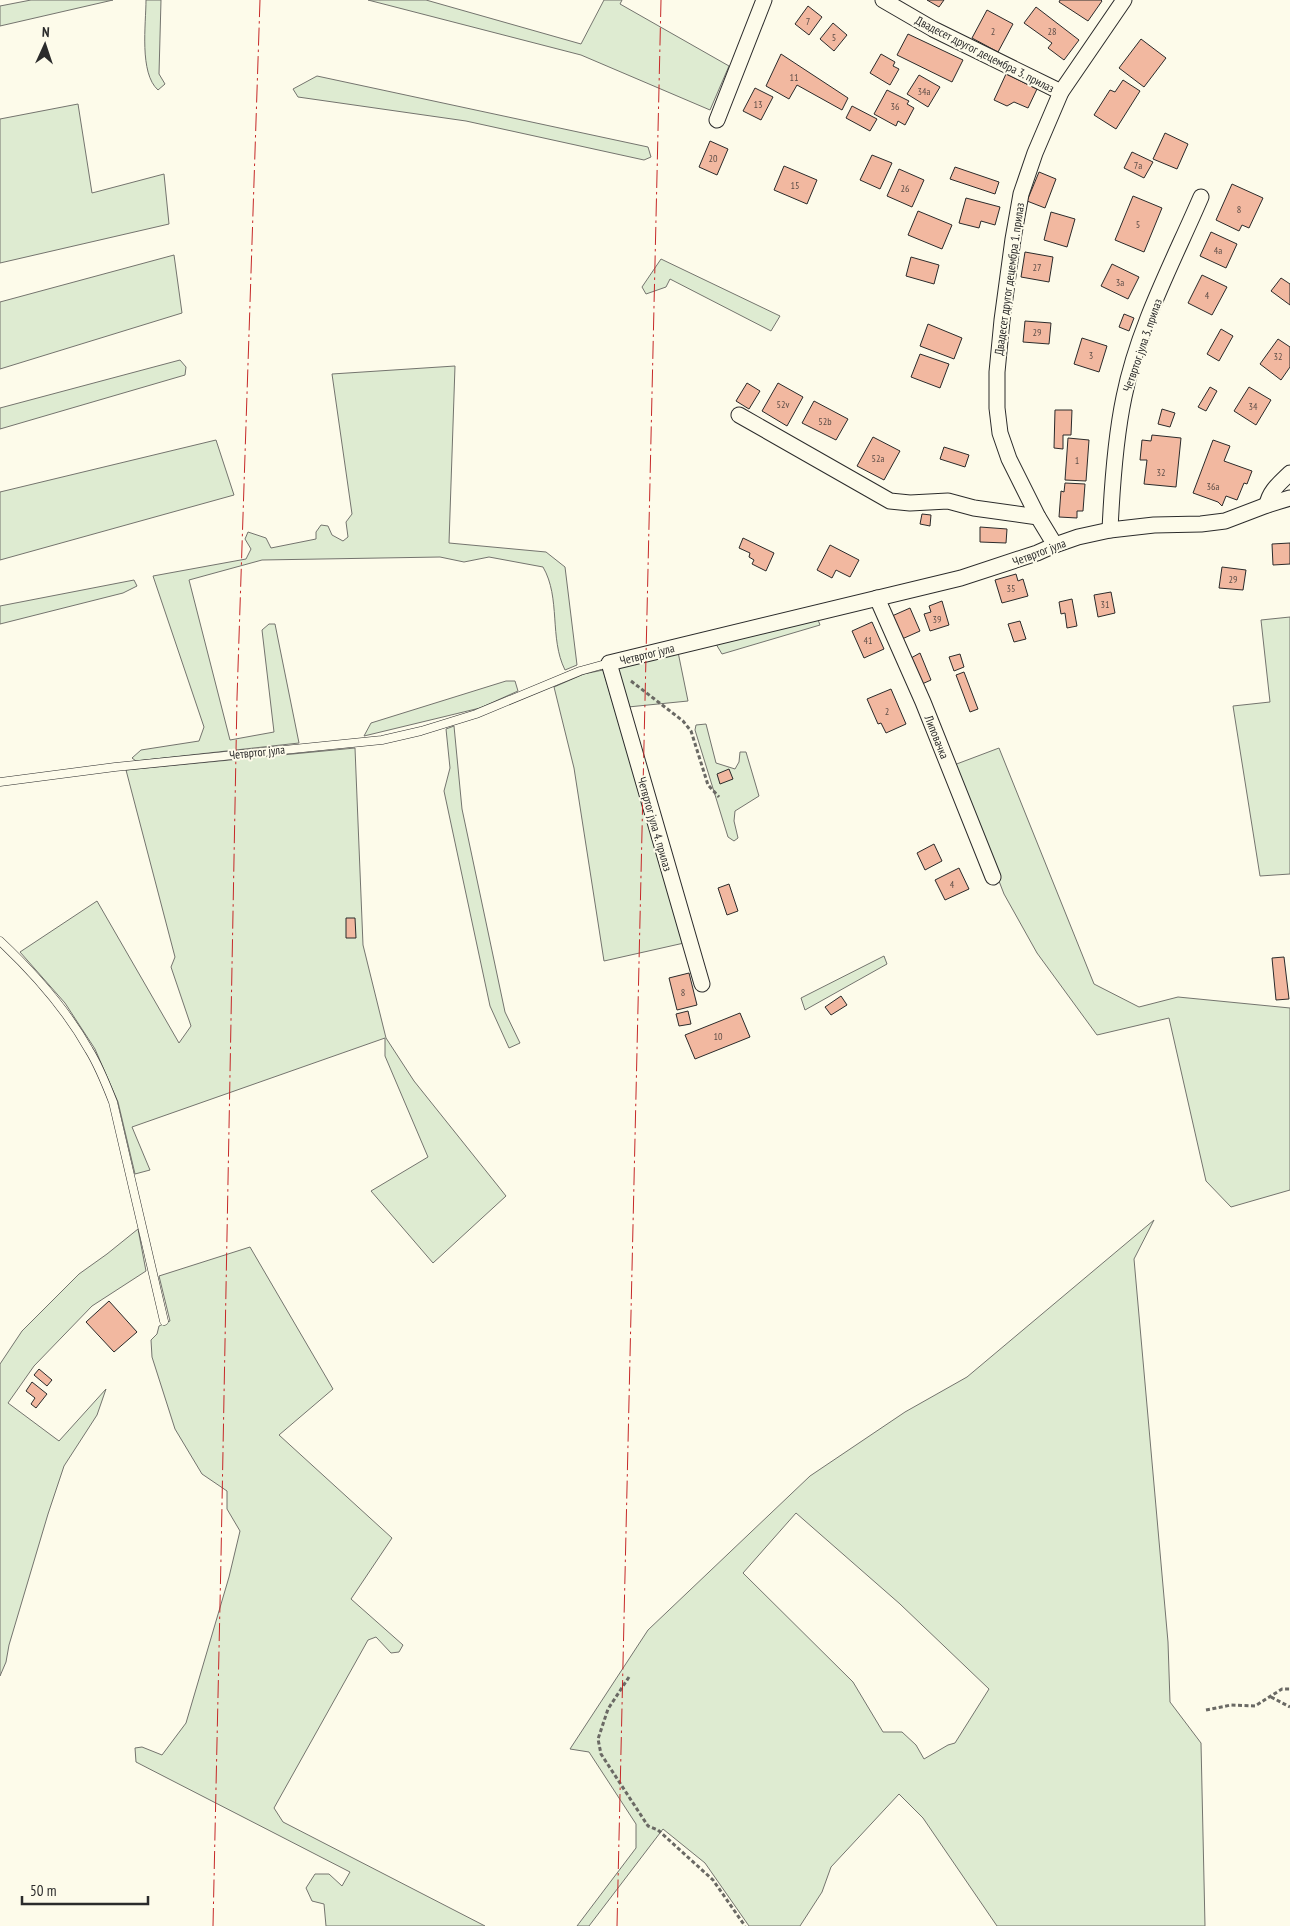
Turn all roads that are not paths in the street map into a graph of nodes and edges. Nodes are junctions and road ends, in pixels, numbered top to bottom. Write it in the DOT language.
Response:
graph roads {
  1 [pos="764,0"];
  2 [pos="883,0"];
  3 [pos="1124,0"];
  4 [pos="1061,92"];
  5 [pos="717,120"];
  6 [pos="1200,197"];
  7 [pos="739,415"];
  8 [pos="1290,473"];
  9 [pos="1290,498"];
  10 [pos="1267,505"];
  11 [pos="1038,517"];
  12 [pos="1110,530"];
  13 [pos="1055,545"];
  14 [pos="877,598"];
  15 [pos="609,663"];
  16 [pos="0,782"];
  17 [pos="993,877"];
  18 [pos="0,941"];
  19 [pos="702,984"];
  20 [pos="164,1321"];
  1 -- 5 [label="street"];
  2 -- 4 [label="street, Двадесет другог децембра 3. прилаз"];
  3 -- 4 [label="street, Двадесет другог децембра 1. прилаз"];
  4 -- 11 [label="street, Двадесет другог децембра 1. прилаз"];
  6 -- 12 [label="street, Четвртог јула 3. прилаз"];
  7 -- 11 [label="street"];
  8 -- 10 [label="street"];
  9 -- 10 [label="street, Четвртог јула"];
  10 -- 12 [label="street, Четвртог јула"];
  11 -- 13 [label="street, Двадесет другог децембра 1. прилаз"];
  12 -- 13 [label="street, Четвртог јула"];
  13 -- 14 [label="street, Четвртог јула"];
  14 -- 15 [label="street, Четвртог јула"];
  14 -- 17 [label="street, Липовачка"];
  15 -- 16 [label="lane, Четвртог јула"];
  15 -- 19 [label="street, Четвртог јула 4. прилаз"];
  18 -- 20 [label="lane"];
}
